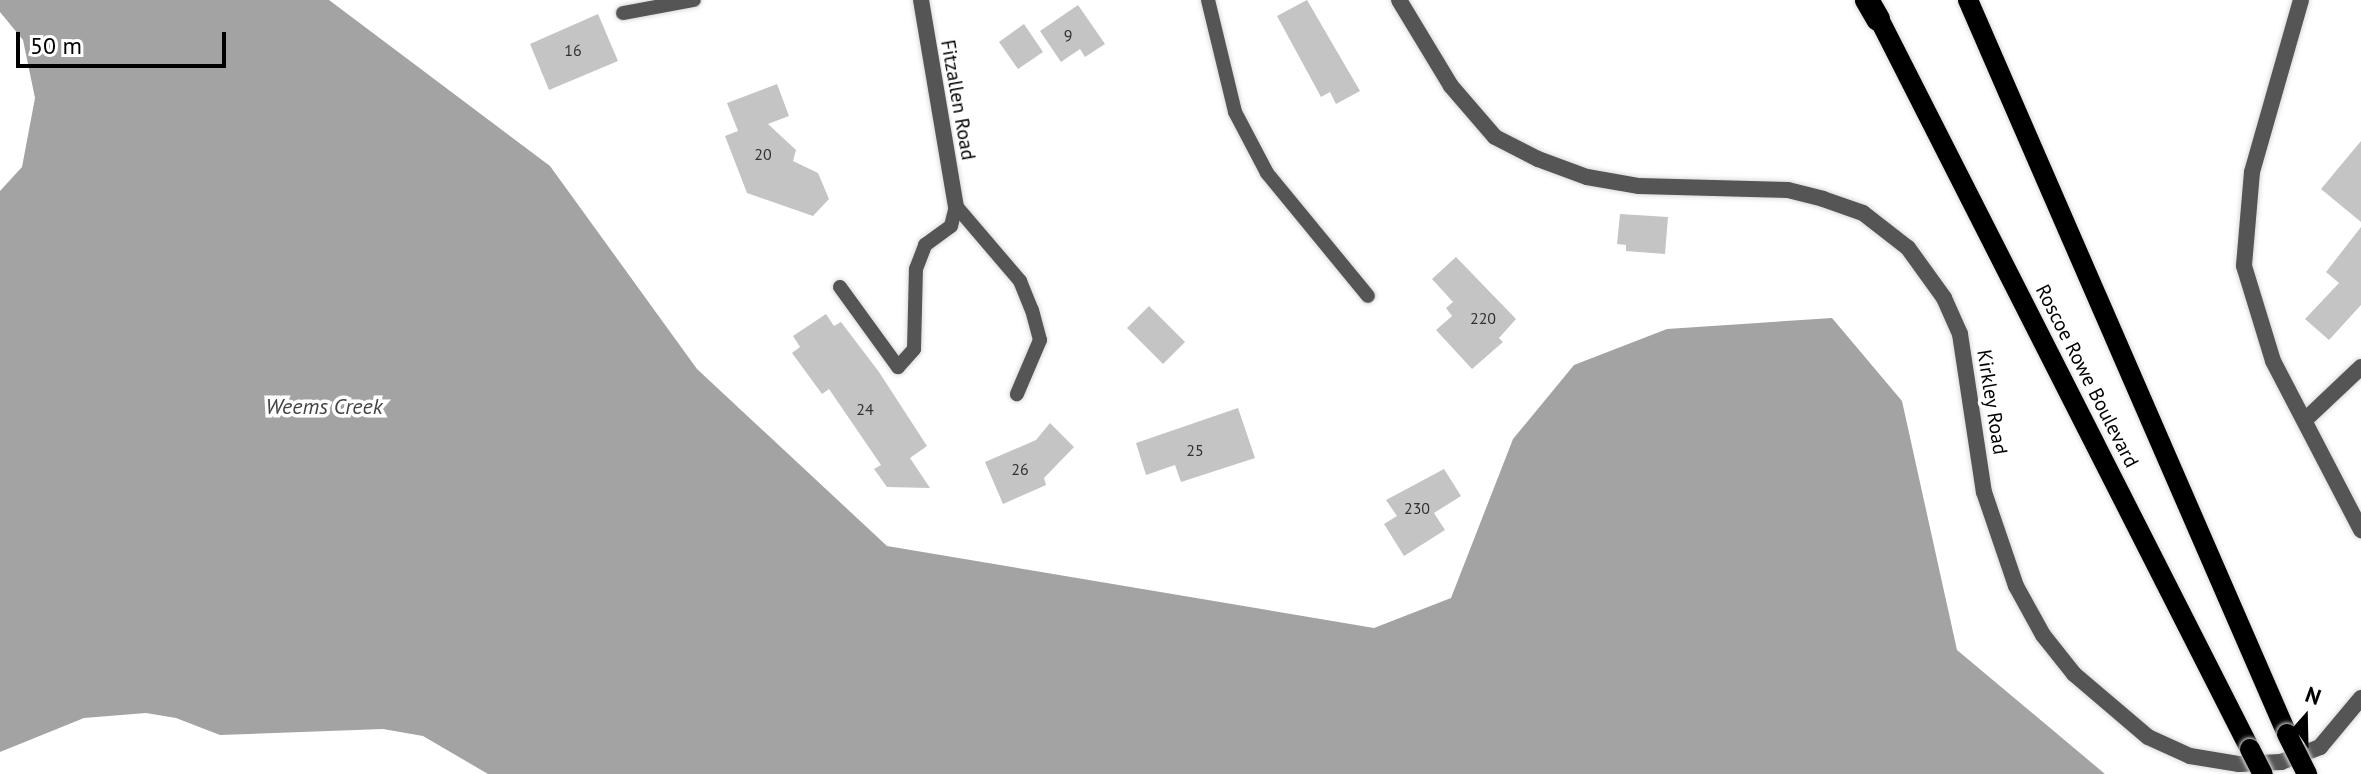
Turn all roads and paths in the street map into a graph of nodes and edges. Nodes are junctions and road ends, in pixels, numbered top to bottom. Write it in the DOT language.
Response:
graph roads {
  1 [pos="694,0"];
  2 [pos="921,0"];
  3 [pos="1208,0"];
  4 [pos="1399,0"];
  5 [pos="1968,0"];
  6 [pos="2301,0"];
  7 [pos="1872,6"];
  8 [pos="623,13"];
  9 [pos="956,206"];
  10 [pos="840,287"];
  11 [pos="1368,296"];
  12 [pos="2361,367"];
  13 [pos="1017,394"];
  14 [pos="2305,420"];
  15 [pos="2361,530"];
  16 [pos="2361,698"];
  17 [pos="2263,774"];
  18 [pos="2307,774"];
  1 -- 8 [label="lane"];
  2 -- 9 [label="street, Fitzallen Road"];
  3 -- 11 [label="lane"];
  4 -- 16 [label="street, Kirkley Road"];
  5 -- 18 [label="main road, Roscoe Rowe Boulevard, bridge"];
  6 -- 14 [label="street"];
  7 -- 17 [label="main road, Roscoe Rowe Boulevard, bridge"];
  9 -- 10 [label="lane"];
  9 -- 13 [label="lane"];
  12 -- 14 [label="street"];
  14 -- 15 [label="street"];
}
